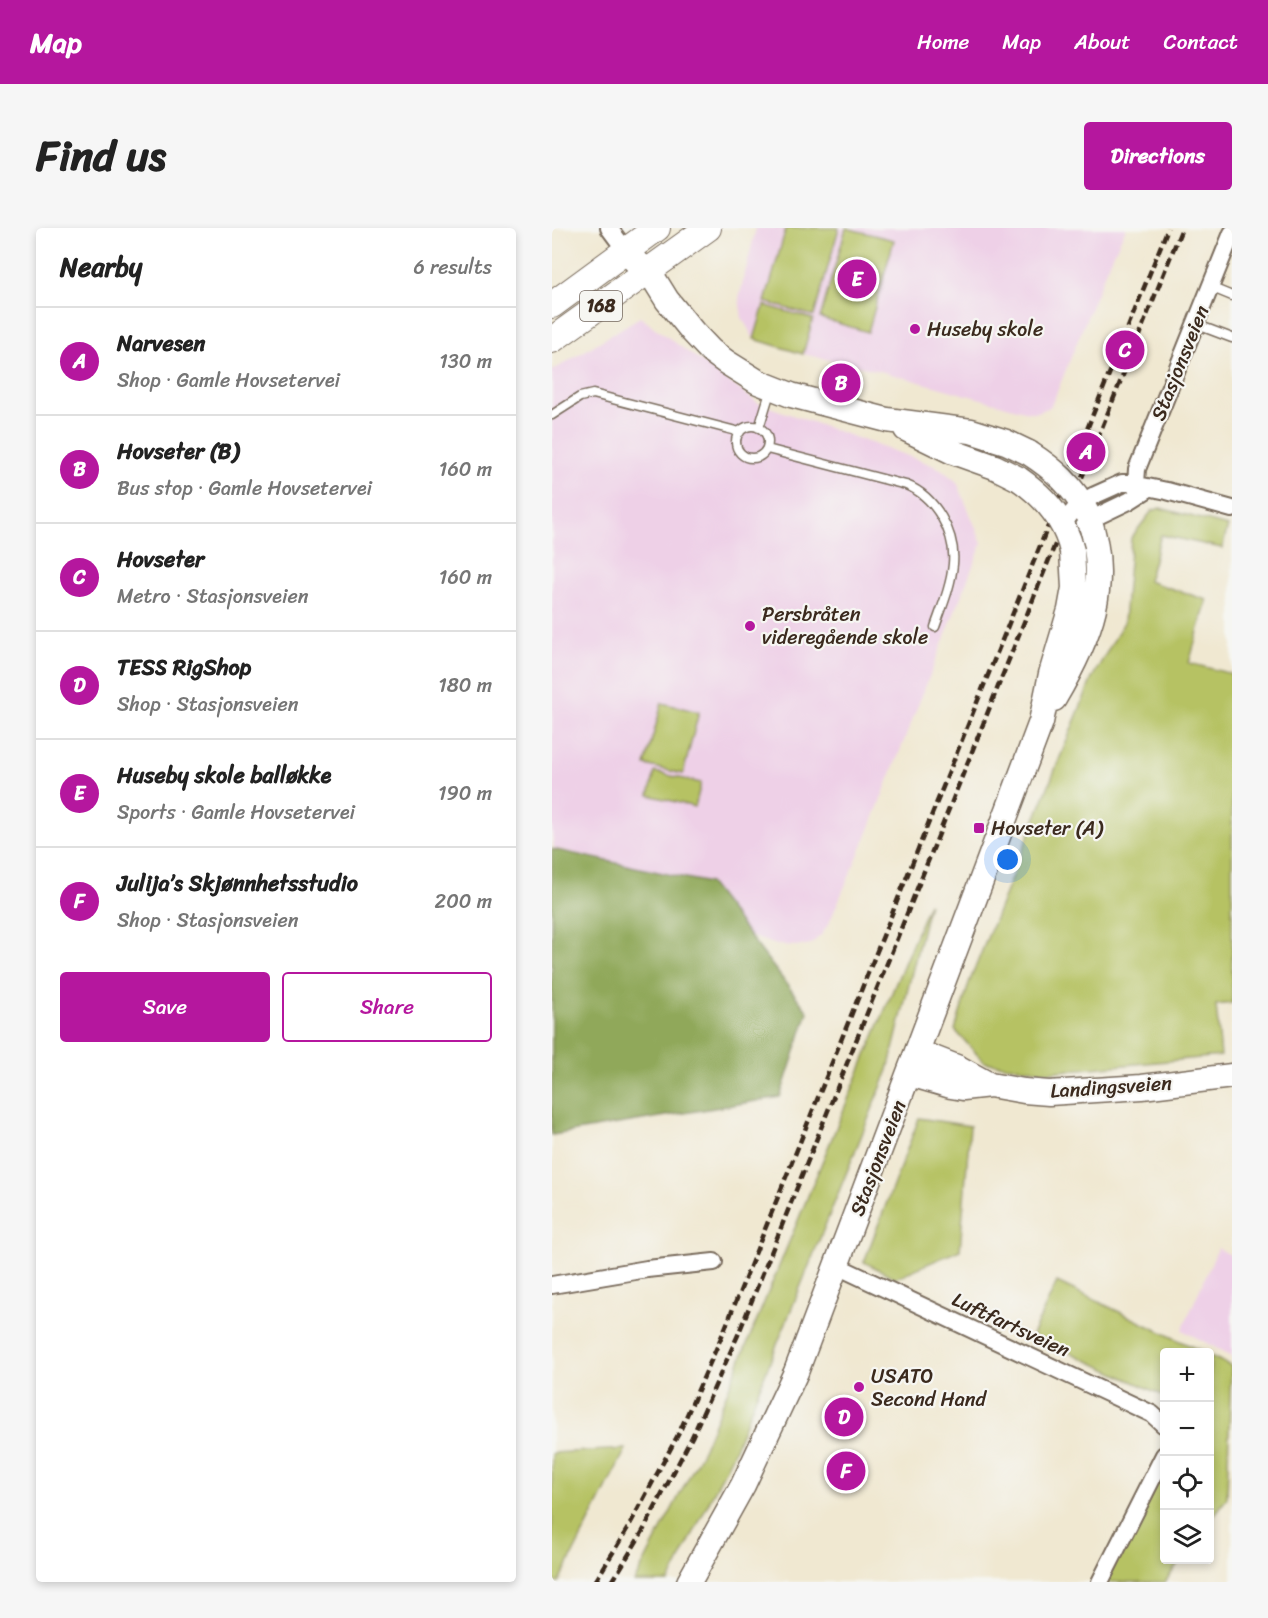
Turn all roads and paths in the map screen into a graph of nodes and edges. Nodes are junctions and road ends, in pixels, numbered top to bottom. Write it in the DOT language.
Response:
graph roads {
  1 [pos="609,228"];
  2 [pos="708,228"];
  3 [pos="1232,233"];
  4 [pos="642,236"];
  5 [pos="649,271"];
  6 [pos="1210,287"];
  7 [pos="1232,296"];
  8 [pos="552,305"];
  9 [pos="1195,324"];
  10 [pos="1232,338"];
  11 [pos="552,340"];
  12 [pos="771,388"];
  13 [pos="552,415"];
  14 [pos="887,420"];
  15 [pos="759,428"];
  16 [pos="740,432"];
  17 [pos="767,449"];
  18 [pos="1141,489"];
  19 [pos="1232,509"];
  20 [pos="1083,513"];
  21 [pos="935,627"];
  22 [pos="1041,722"];
  23 [pos="914,1063"];
  24 [pos="1232,1076"];
  25 [pos="714,1262"];
  26 [pos="837,1266"];
  27 [pos="552,1285"];
  28 [pos="1160,1421"];
  29 [pos="1163,1456"];
  30 [pos="689,1582"];
  31 [pos="1100,1582"];
  1 -- 4 [label="street"];
  2 -- 5 [label="main road, 168"];
  3 -- 6 [label="street, Stasjonsveien"];
  4 -- 5 [label="street"];
  4 -- 8 [label="main road, 168"];
  5 -- 11 [label="main road, 168"];
  5 -- 12 [label="street"];
  6 -- 7 [label="lane"];
  6 -- 9 [label="street, Stasjonsveien"];
  9 -- 10 [label="lane"];
  9 -- 18 [label="street, Stasjonsveien"];
  12 -- 14 [label="street"];
  12 -- 15 [label="lane"];
  13 -- 16 [label="lane"];
  14 -- 20 [label="street, bridge"];
  14 -- 20 [label="street, bridge"];
  15 -- 16 [label="lane"];
  15 -- 17 [label="lane"];
  16 -- 17 [label="lane"];
  17 -- 21 [label="lane"];
  18 -- 19 [label="street"];
  18 -- 20 [label="street"];
  18 -- 20 [label="street"];
  20 -- 22 [label="street, Stasjonsveien, bridge"];
  20 -- 22 [label="street, Stasjonsveien"];
  22 -- 23 [label="street, Stasjonsveien"];
  23 -- 24 [label="street, Landingsveien"];
  23 -- 26 [label="street, Stasjonsveien"];
  25 -- 27 [label="street"];
  26 -- 28 [label="street, Luftfartsveien"];
  26 -- 30 [label="street, Stasjonsveien"];
  29 -- 31 [label="street"];
}
